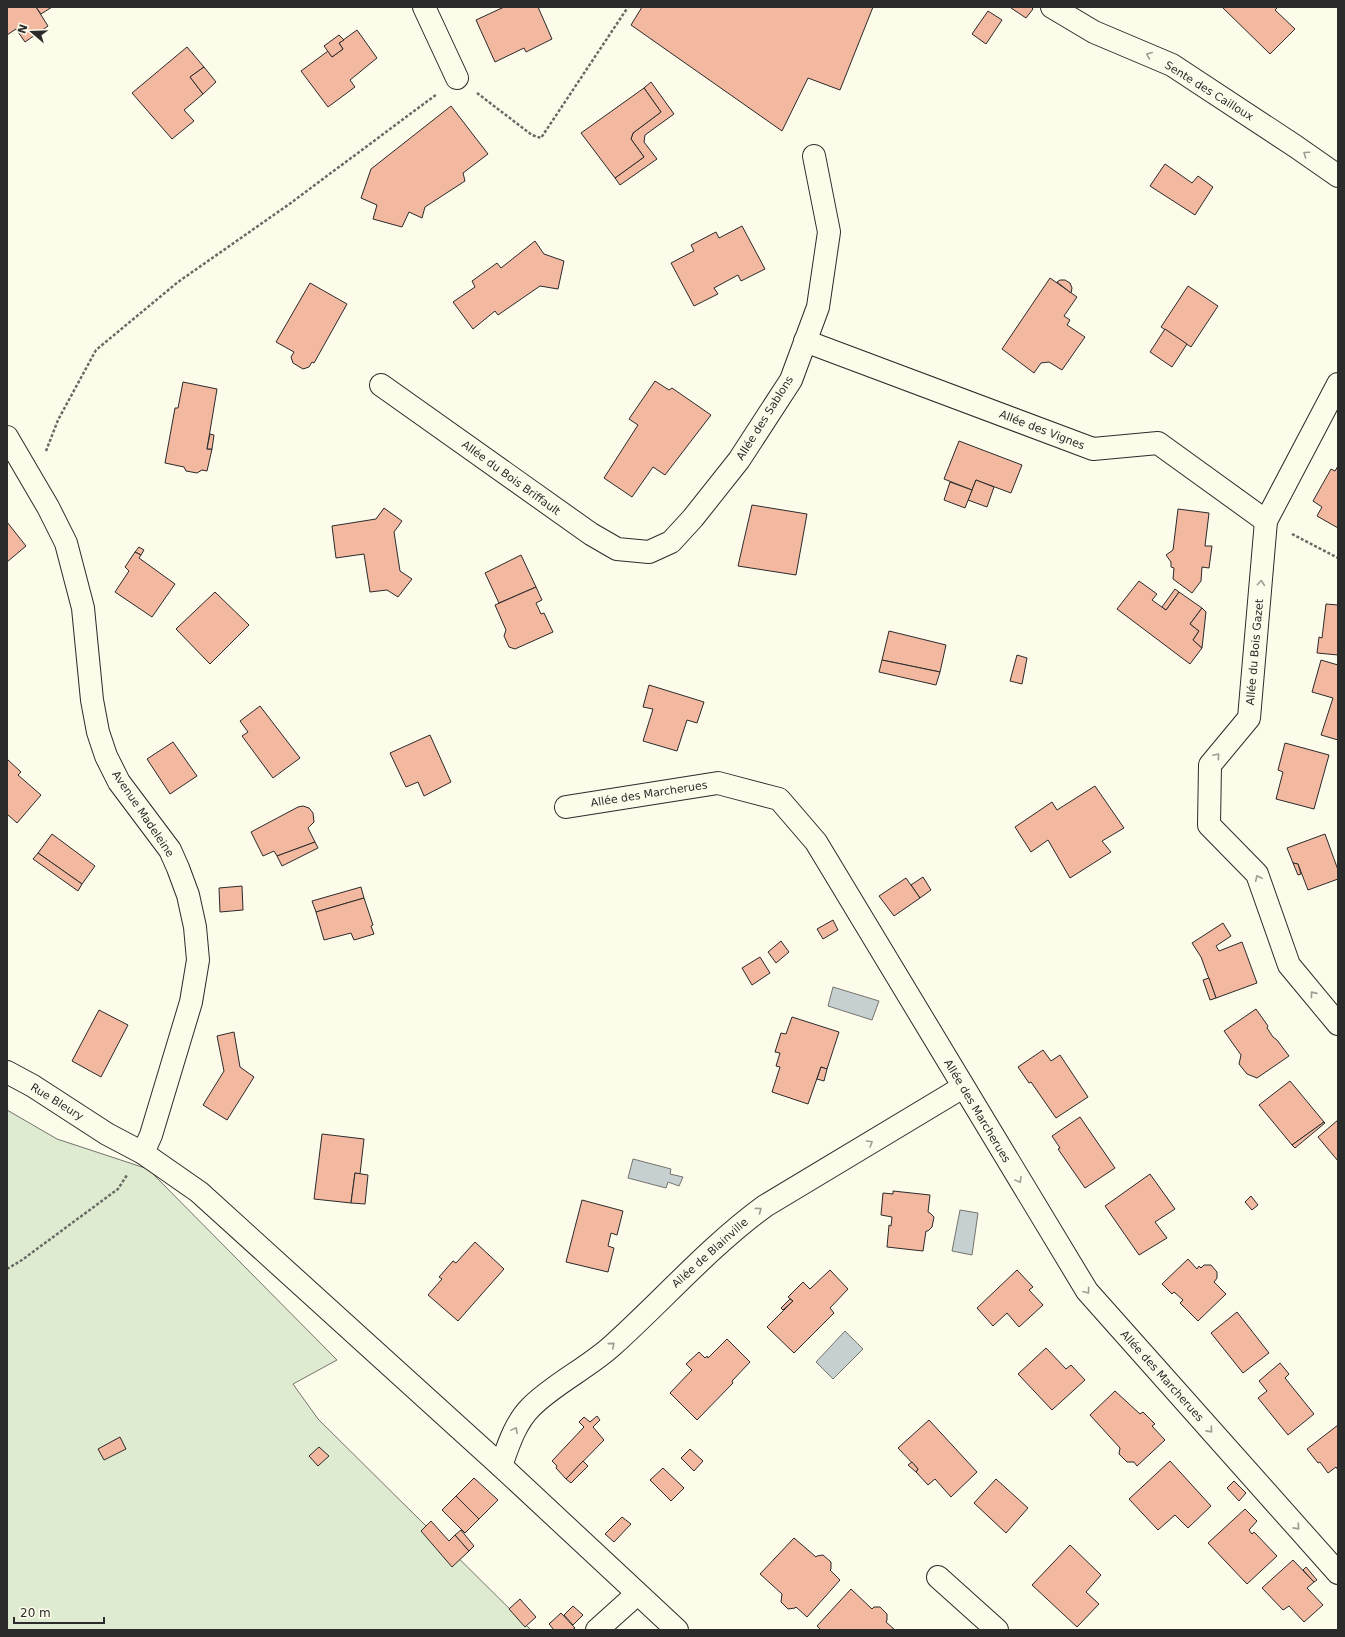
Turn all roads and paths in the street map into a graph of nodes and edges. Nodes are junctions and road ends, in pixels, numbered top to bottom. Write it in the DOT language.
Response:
graph roads {
  1 [pos="424,7"];
  2 [pos="628,7"];
  3 [pos="1052,7"];
  4 [pos="457,78"];
  5 [pos="814,156"];
  6 [pos="1338,176"];
  7 [pos="805,341"];
  8 [pos="1338,384"];
  9 [pos="381,385"];
  10 [pos="58,420"];
  11 [pos="7,437"];
  12 [pos="1266,522"];
  13 [pos="649,552"];
  14 [pos="1338,558"];
  15 [pos="566,807"];
  16 [pos="1338,1024"];
  17 [pos="7,1072"];
  18 [pos="962,1087"];
  19 [pos="7,1090"];
  20 [pos="107,1134"];
  21 [pos="143,1153"];
  22 [pos="7,1269"];
  23 [pos="501,1466"];
  24 [pos="1338,1573"];
  25 [pos="938,1577"];
  26 [pos="637,1594"];
  27 [pos="597,1630"];
  28 [pos="677,1630"];
  29 [pos="997,1630"];
  1 -- 4 [label="street"];
  2 -- 4 [label="path"];
  6 -- 3 [label="street, Sente des Cailloux, one-way"];
  4 -- 10 [label="path"];
  5 -- 7 [label="street, Allée des Sablons"];
  7 -- 12 [label="street, Allée des Vignes"];
  7 -- 13 [label="street, Allée des Sablons"];
  8 -- 12 [label="street, Allée du Bois Gazet"];
  9 -- 13 [label="street, Allée du Bois Briffault"];
  11 -- 21 [label="street, Avenue Madeleine"];
  12 -- 14 [label="path"];
  16 -- 12 [label="street, Allée du Bois Gazet, one-way"];
  15 -- 18 [label="street, Allée des Marcherues"];
  17 -- 20 [label="street, Rue Bleury"];
  23 -- 18 [label="street, Allée de Blainville, one-way"];
  18 -- 24 [label="street, Allée des Marcherues, one-way"];
  19 -- 20 [label="street"];
  20 -- 21 [label="street"];
  21 -- 22 [label="path"];
  21 -- 23 [label="street"];
  23 -- 26 [label="street"];
  25 -- 29 [label="street"];
  26 -- 27 [label="street"];
  26 -- 28 [label="street"];
}
